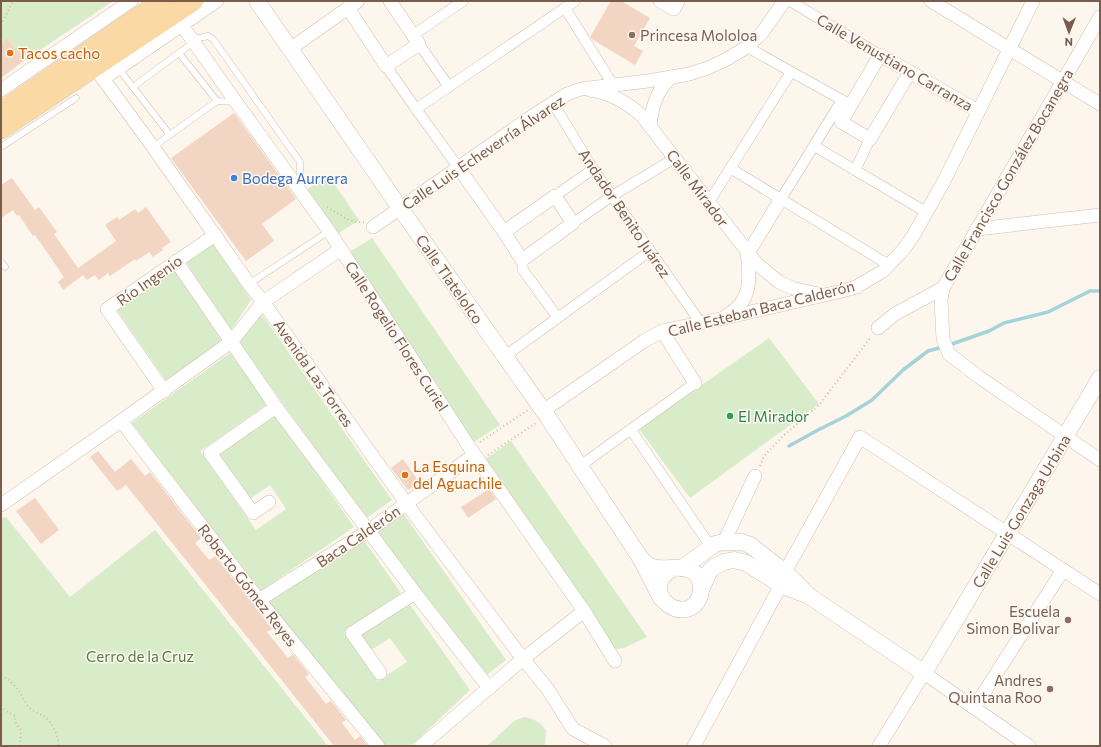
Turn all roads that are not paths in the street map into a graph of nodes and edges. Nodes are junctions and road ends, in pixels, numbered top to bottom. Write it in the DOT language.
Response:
graph roads {
  1 [pos="131,1"];
  2 [pos="193,1"];
  3 [pos="217,1"];
  4 [pos="257,1"];
  5 [pos="390,1"];
  6 [pos="463,1"];
  7 [pos="576,1"];
  8 [pos="660,1"];
  9 [pos="784,1"];
  10 [pos="790,1"];
  11 [pos="931,1"];
  12 [pos="1033,1"];
  13 [pos="353,5"];
  14 [pos="676,5"];
  15 [pos="946,5"];
  16 [pos="565,8"];
  17 [pos="173,13"];
  18 [pos="1100,17"];
  19 [pos="416,39"];
  20 [pos="194,41"];
  21 [pos="747,47"];
  22 [pos="290,49"];
  23 [pos="1009,49"];
  24 [pos="179,53"];
  25 [pos="880,55"];
  26 [pos="386,66"];
  27 [pos="94,67"];
  28 [pos="118,68"];
  29 [pos="791,72"];
  30 [pos="910,72"];
  31 [pos="672,77"];
  32 [pos="1063,82"];
  33 [pos="613,85"];
  34 [pos="133,87"];
  35 [pos="449,87"];
  36 [pos="581,89"];
  37 [pos="1,90"];
  38 [pos="76,98"];
  39 [pos="217,101"];
  40 [pos="236,102"];
  41 [pos="847,102"];
  42 [pos="553,103"];
  43 [pos="1100,104"];
  44 [pos="416,109"];
  45 [pos="978,111"];
  46 [pos="1,112"];
  47 [pos="650,125"];
  48 [pos="1,130"];
  49 [pos="170,135"];
  50 [pos="870,139"];
  51 [pos="814,146"];
  52 [pos="1,147"];
  53 [pos="153,147"];
  54 [pos="675,158"];
  55 [pos="458,167"];
  56 [pos="730,168"];
  57 [pos="593,169"];
  58 [pos="855,170"];
  59 [pos="300,190"];
  60 [pos="555,196"];
  61 [pos="612,196"];
  62 [pos="781,199"];
  63 [pos="709,202"];
  64 [pos="400,208"];
  65 [pos="926,212"];
  66 [pos="1100,215"];
  67 [pos="574,223"];
  68 [pos="373,227"];
  69 [pos="977,229"];
  70 [pos="329,231"];
  71 [pos="504,232"];
  72 [pos="215,235"];
  73 [pos="341,249"];
  74 [pos="650,251"];
  75 [pos="747,251"];
  76 [pos="522,260"];
  77 [pos="176,261"];
  78 [pos="889,265"];
  79 [pos="249,284"];
  80 [pos="943,288"];
  81 [pos="824,295"];
  82 [pos="264,302"];
  83 [pos="558,318"];
  84 [pos="720,320"];
  85 [pos="700,322"];
  86 [pos="878,328"];
  87 [pos="662,331"];
  88 [pos="231,342"];
  89 [pos="505,356"];
  90 [pos="1100,378"];
  91 [pos="695,383"];
  92 [pos="164,391"];
  93 [pos="276,407"];
  94 [pos="542,410"];
  95 [pos="121,421"];
  96 [pos="630,430"];
  97 [pos="1066,435"];
  98 [pos="474,454"];
  99 [pos="1100,460"];
  100 [pos="580,466"];
  101 [pos="755,476"];
  102 [pos="269,502"];
  103 [pos="406,504"];
  104 [pos="1,505"];
  105 [pos="368,531"];
  106 [pos="1008,533"];
  107 [pos="717,544"];
  108 [pos="641,559"];
  109 [pos="677,568"];
  110 [pos="1063,570"];
  111 [pos="783,578"];
  112 [pos="701,590"];
  113 [pos="1097,592"];
  114 [pos="415,593"];
  115 [pos="661,598"];
  116 [pos="259,600"];
  117 [pos="1100,605"];
  118 [pos="584,611"];
  119 [pos="523,659"];
  120 [pos="615,661"];
  121 [pos="380,673"];
  122 [pos="924,673"];
  123 [pos="489,688"];
  124 [pos="974,708"];
  125 [pos="378,746"];
  126 [pos="421,746"];
  127 [pos="605,746"];
  128 [pos="694,746"];
  129 [pos="879,746"];
  130 [pos="1029,746"];
  1 -- 37 [label="street"];
  2 -- 17 [label="main road"];
  3 -- 17 [label="street"];
  4 -- 22 [label="street, Calle Tlatelolco"];
  5 -- 19 [label="street"];
  6 -- 19 [label="street"];
  7 -- 16 [label="street"];
  8 -- 14 [label="street"];
  9 -- 21 [label="street, Calle Luis Echeverría Álvarez"];
  10 -- 25 [label="street, Calle Venustiano Carranza"];
  11 -- 15 [label="street"];
  12 -- 23 [label="street, Calle Esteban Baca Calderón"];
  13 -- 22 [label="street"];
  13 -- 26 [label="street"];
  15 -- 23 [label="street"];
  16 -- 33 [label="street"];
  16 -- 35 [label="street"];
  17 -- 20 [label="street, Calle Rogelio Flores Curiel"];
  17 -- 27 [label="main road"];
  17 -- 28 [label="street"];
  18 -- 32 [label="street, Calle Francisco González Bocanegra"];
  19 -- 26 [label="street"];
  19 -- 35 [label="street"];
  20 -- 24 [label="lane"];
  20 -- 40 [label="street, Calle Rogelio Flores Curiel"];
  20 -- 59 [label="lane"];
  21 -- 29 [label="street"];
  21 -- 31 [label="street, Calle Luis Echeverría Álvarez"];
  22 -- 64 [label="street, Calle Tlatelolco"];
  23 -- 32 [label="street"];
  23 -- 45 [label="street, Calle Esteban Baca Calderón"];
  24 -- 34 [label="lane"];
  24 -- 39 [label="lane"];
  25 -- 30 [label="street, Calle Venustiano Carranza"];
  25 -- 41 [label="street"];
  26 -- 44 [label="street"];
  27 -- 28 [label="street"];
  27 -- 46 [label="main road"];
  27 -- 48 [label="main road"];
  27 -- 53 [label="street, Avenida Las Torres"];
  28 -- 34 [label="lane"];
  29 -- 41 [label="street"];
  29 -- 56 [label="street"];
  30 -- 45 [label="street, Calle Venustiano Carranza"];
  30 -- 50 [label="street"];
  31 -- 33 [label="street, Calle Luis Echeverría Álvarez"];
  31 -- 47 [label="street"];
  32 -- 43 [label="street"];
  32 -- 69 [label="street, Calle Francisco González Bocanegra"];
  33 -- 36 [label="street, Calle Luis Echeverría Álvarez"];
  34 -- 49 [label="lane"];
  35 -- 44 [label="street"];
  36 -- 42 [label="street, Calle Luis Echeverría Álvarez"];
  36 -- 47 [label="street, Calle Mirador"];
  38 -- 52 [label="lane"];
  39 -- 40 [label="lane"];
  39 -- 49 [label="lane"];
  40 -- 59 [label="street, Calle Rogelio Flores Curiel"];
  41 -- 50 [label="street"];
  41 -- 51 [label="street"];
  42 -- 55 [label="street, Calle Luis Echeverría Álvarez"];
  42 -- 57 [label="street, Andador Benito Juárez"];
  44 -- 55 [label="street"];
  45 -- 65 [label="street, Calle Esteban Baca Calderón"];
  47 -- 54 [label="street, Calle Mirador"];
  49 -- 53 [label="lane"];
  50 -- 58 [label="street"];
  51 -- 58 [label="street"];
  51 -- 62 [label="street"];
  53 -- 72 [label="street, Avenida Las Torres"];
  54 -- 61 [label="street"];
  54 -- 63 [label="street, Calle Mirador"];
  55 -- 64 [label="street, Calle Luis Echeverría Álvarez"];
  55 -- 71 [label="street"];
  56 -- 62 [label="street"];
  56 -- 63 [label="street"];
  57 -- 60 [label="street"];
  57 -- 61 [label="street, Andador Benito Juárez"];
  58 -- 65 [label="street"];
  59 -- 70 [label="street, Calle Rogelio Flores Curiel"];
  60 -- 67 [label="street"];
  60 -- 71 [label="street"];
  61 -- 67 [label="street"];
  61 -- 74 [label="street, Andador Benito Juárez"];
  62 -- 75 [label="street"];
  62 -- 78 [label="street"];
  63 -- 75 [label="street, Calle Mirador"];
  64 -- 68 [label="street, Calle Luis Echeverría Álvarez"];
  64 -- 89 [label="street, Calle Tlatelolco"];
  65 -- 78 [label="street, Calle Esteban Baca Calderón"];
  66 -- 69 [label="street"];
  67 -- 76 [label="street"];
  69 -- 80 [label="street, Calle Francisco González Bocanegra"];
  70 -- 73 [label="street, Calle Rogelio Flores Curiel"];
  70 -- 79 [label="lane"];
  71 -- 76 [label="street"];
  72 -- 77 [label="street, Río Ingenio"];
  72 -- 79 [label="street, Avenida Las Torres"];
  73 -- 82 [label="street"];
  73 -- 98 [label="street, Calle Rogelio Flores Curiel"];
  74 -- 83 [label="street"];
  74 -- 85 [label="street, Andador Benito Juárez"];
  75 -- 81 [label="street, Calle Mirador"];
  75 -- 84 [label="street"];
  76 -- 83 [label="street"];
  77 -- 88 [label="street"];
  77 -- 92 [label="street, Río Ingenio"];
  78 -- 81 [label="street, Calle Esteban Baca Calderón"];
  79 -- 82 [label="street, Avenida Las Torres"];
  80 -- 86 [label="street, Calle Francisco González Bocanegra"];
  80 -- 97 [label="street"];
  81 -- 84 [label="street, Calle Esteban Baca Calderón"];
  82 -- 88 [label="street"];
  82 -- 103 [label="street, Avenida Las Torres"];
  83 -- 89 [label="street"];
  84 -- 85 [label="street, Calle Esteban Baca Calderón"];
  85 -- 87 [label="street, Calle Esteban Baca Calderón"];
  87 -- 91 [label="street"];
  87 -- 94 [label="street, Calle Esteban Baca Calderón"];
  88 -- 92 [label="street"];
  88 -- 93 [label="street"];
  89 -- 94 [label="street, Calle Tlatelolco"];
  90 -- 97 [label="street, Calle Luis Gonzaga Urbina"];
  91 -- 96 [label="street"];
  92 -- 95 [label="street"];
  93 -- 102 [label="street"];
  93 -- 105 [label="street"];
  94 -- 100 [label="street, Calle Tlatelolco"];
  95 -- 104 [label="street"];
  95 -- 116 [label="street, Roberto Gómez Reyes"];
  96 -- 100 [label="street"];
  96 -- 107 [label="street"];
  97 -- 99 [label="street"];
  97 -- 106 [label="street, Calle Luis Gonzaga Urbina"];
  98 -- 103 [label="street, Baca Calderón"];
  98 -- 118 [label="street, Calle Rogelio Flores Curiel"];
  100 -- 108 [label="street, Calle Tlatelolco"];
  101 -- 107 [label="street"];
  103 -- 105 [label="street, Baca Calderón"];
  103 -- 119 [label="street, Avenida Las Torres"];
  105 -- 114 [label="street"];
  105 -- 116 [label="street, Baca Calderón"];
  106 -- 110 [label="street"];
  106 -- 111 [label="street"];
  106 -- 122 [label="street, Calle Luis Gonzaga Urbina"];
  107 -- 109 [label="street"];
  107 -- 111 [label="street"];
  108 -- 109 [label="street"];
  108 -- 115 [label="street, Calle Tlatelolco"];
  109 -- 112 [label="street"];
  109 -- 115 [label="street"];
  110 -- 113 [label="street"];
  110 -- 124 [label="street"];
  111 -- 112 [label="street"];
  111 -- 122 [label="street"];
  111 -- 128 [label="street"];
  112 -- 115 [label="street, Calle Tlatelolco"];
  113 -- 117 [label="street"];
  114 -- 121 [label="street"];
  114 -- 123 [label="street"];
  116 -- 125 [label="street, Roberto Gómez Reyes"];
  118 -- 119 [label="street"];
  118 -- 120 [label="street, Calle Rogelio Flores Curiel"];
  119 -- 123 [label="street"];
  119 -- 127 [label="street, Avenida Las Torres"];
  122 -- 124 [label="street"];
  122 -- 129 [label="street, Calle Luis Gonzaga Urbina"];
  123 -- 126 [label="street"];
  124 -- 130 [label="street"];
}
